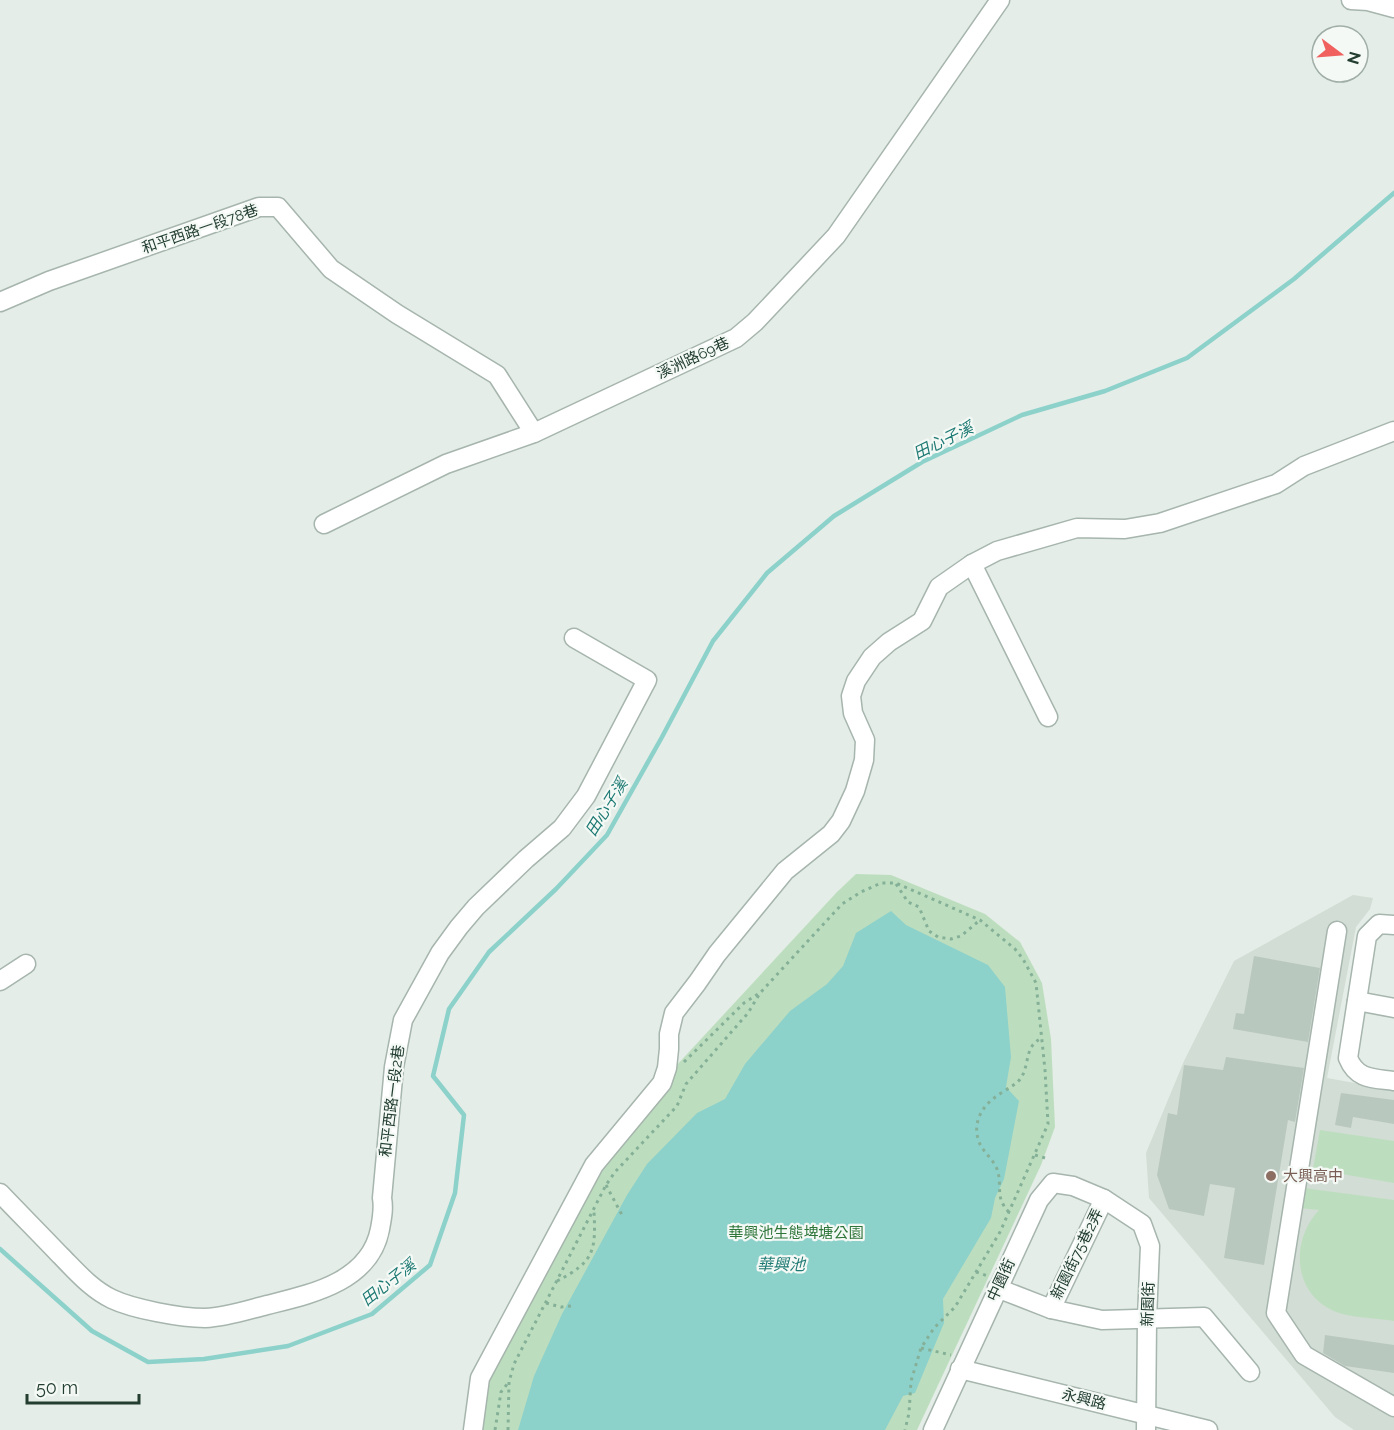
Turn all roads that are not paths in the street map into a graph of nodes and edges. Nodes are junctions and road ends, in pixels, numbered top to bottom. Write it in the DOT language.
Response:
graph roads {
  1 [pos="1000,0"];
  2 [pos="1351,0"];
  3 [pos="1394,8"];
  4 [pos="0,302"];
  5 [pos="1394,431"];
  6 [pos="534,433"];
  7 [pos="324,524"];
  8 [pos="972,564"];
  9 [pos="574,638"];
  10 [pos="1048,717"];
  11 [pos="1394,924"];
  12 [pos="1337,931"];
  13 [pos="26,964"];
  14 [pos="0,981"];
  15 [pos="1357,1002"];
  16 [pos="1394,1008"];
  17 [pos="1394,1081"];
  18 [pos="0,1193"];
  19 [pos="1104,1199"];
  20 [pos="994,1282"];
  21 [pos="1050,1309"];
  22 [pos="1147,1319"];
  23 [pos="957,1363"];
  24 [pos="1250,1372"];
  25 [pos="1394,1407"];
  26 [pos="1146,1422"];
  27 [pos="473,1430"];
  28 [pos="933,1430"];
  29 [pos="1208,1430"];
  1 -- 6 [label="street, 溪洲路69巷"];
  2 -- 3 [label="street"];
  4 -- 6 [label="street, 和平西路一段78巷"];
  5 -- 8 [label="street"];
  6 -- 7 [label="street, 溪洲路69巷"];
  8 -- 10 [label="street"];
  8 -- 27 [label="street"];
  9 -- 18 [label="street, 和平西路一段2巷"];
  11 -- 15 [label="street"];
  12 -- 25 [label="street"];
  13 -- 14 [label="street"];
  15 -- 16 [label="street"];
  15 -- 17 [label="street"];
  19 -- 20 [label="street, 中園街"];
  19 -- 21 [label="street, 新園街75巷2弄"];
  19 -- 22 [label="street, 新園街"];
  20 -- 21 [label="street"];
  20 -- 23 [label="street, 中園街"];
  21 -- 22 [label="street"];
  22 -- 24 [label="street"];
  22 -- 26 [label="street, 新園街"];
  23 -- 26 [label="street, 永興路"];
  23 -- 28 [label="street, 中園街"];
  26 -- 29 [label="street, 永興路"];
}
